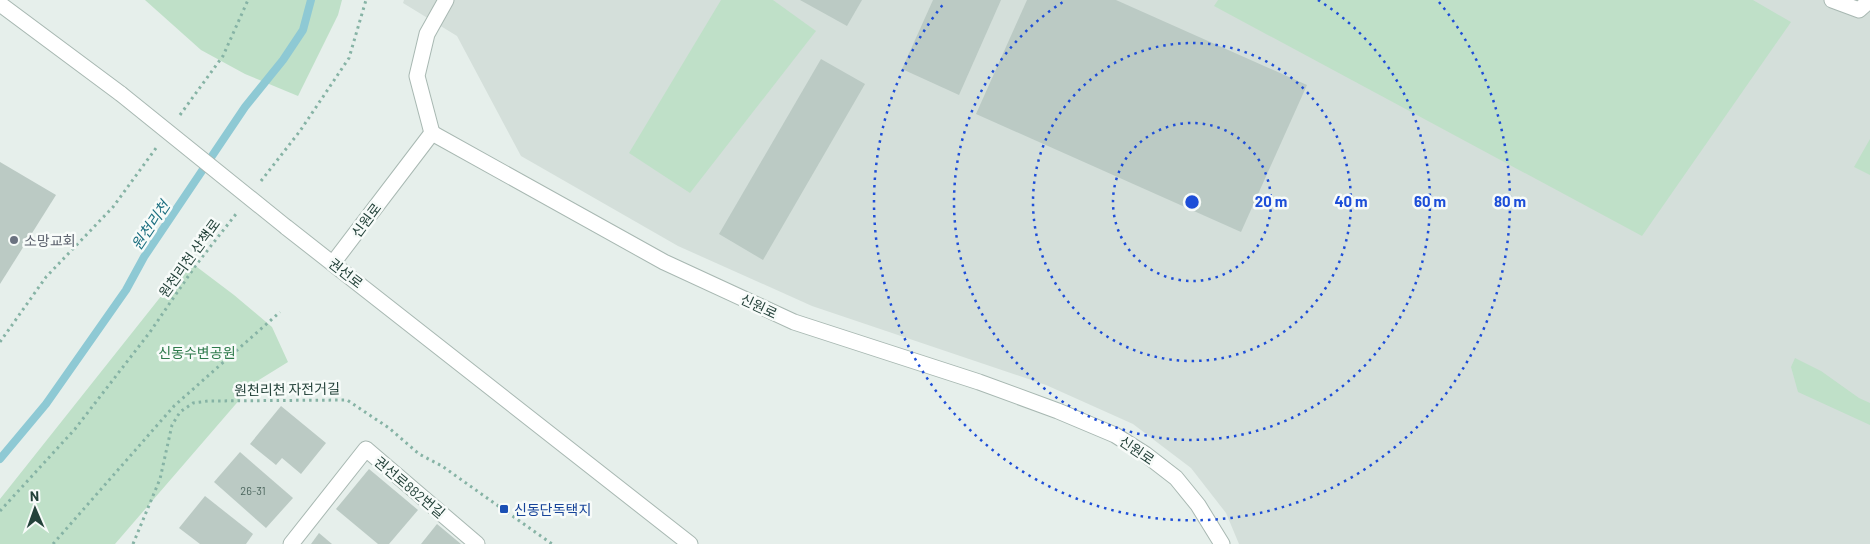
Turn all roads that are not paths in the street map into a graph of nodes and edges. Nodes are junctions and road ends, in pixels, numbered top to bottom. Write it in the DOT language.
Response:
graph roads {
  1 [pos="446,0"];
  2 [pos="1832,0"];
  3 [pos="1870,0"];
  4 [pos="0,4"];
  5 [pos="432,133"];
  6 [pos="333,263"];
  7 [pos="291,544"];
  8 [pos="477,544"];
  9 [pos="690,544"];
  10 [pos="1222,544"];
  1 -- 5 [label="street"];
  2 -- 3 [label="street"];
  4 -- 6 [label="street, 권선로, bridge"];
  5 -- 6 [label="street, 신원로"];
  5 -- 10 [label="street, 신원로"];
  6 -- 9 [label="street, 권선로"];
  7 -- 8 [label="street, 권선로882번길"];
}
